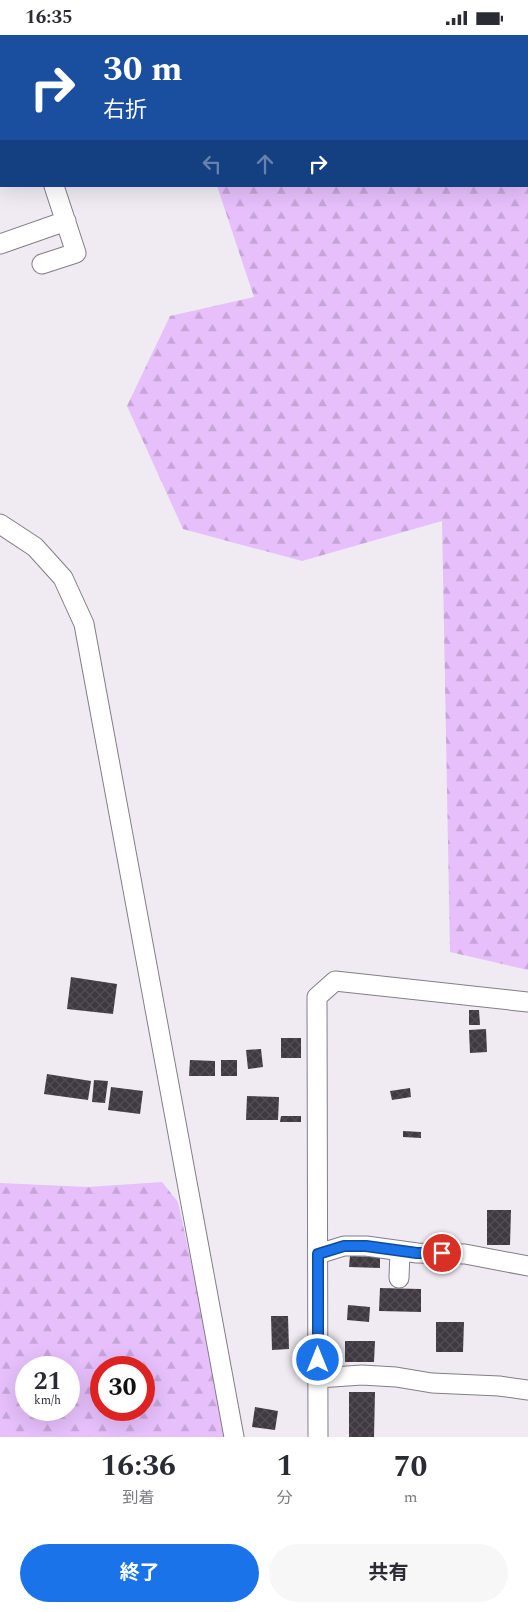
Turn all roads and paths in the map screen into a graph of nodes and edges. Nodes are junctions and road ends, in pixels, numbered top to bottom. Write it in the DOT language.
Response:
graph roads {
  1 [pos="54,187"];
  2 [pos="66,221"];
  3 [pos="0,244"];
  4 [pos="42,264"];
  5 [pos="0,524"];
  6 [pos="528,1002"];
  7 [pos="400,1251"];
  8 [pos="318,1254"];
  9 [pos="528,1266"];
  10 [pos="400,1278"];
  11 [pos="318,1378"];
  12 [pos="528,1391"];
  13 [pos="234,1437"];
  14 [pos="318,1437"];
  1 -- 2 [label="street"];
  2 -- 3 [label="street"];
  2 -- 4 [label="street"];
  5 -- 13 [label="street"];
  6 -- 8 [label="street"];
  7 -- 8 [label="street"];
  7 -- 9 [label="street"];
  7 -- 10 [label="street"];
  8 -- 11 [label="street"];
  11 -- 12 [label="street"];
  11 -- 14 [label="street"];
}
